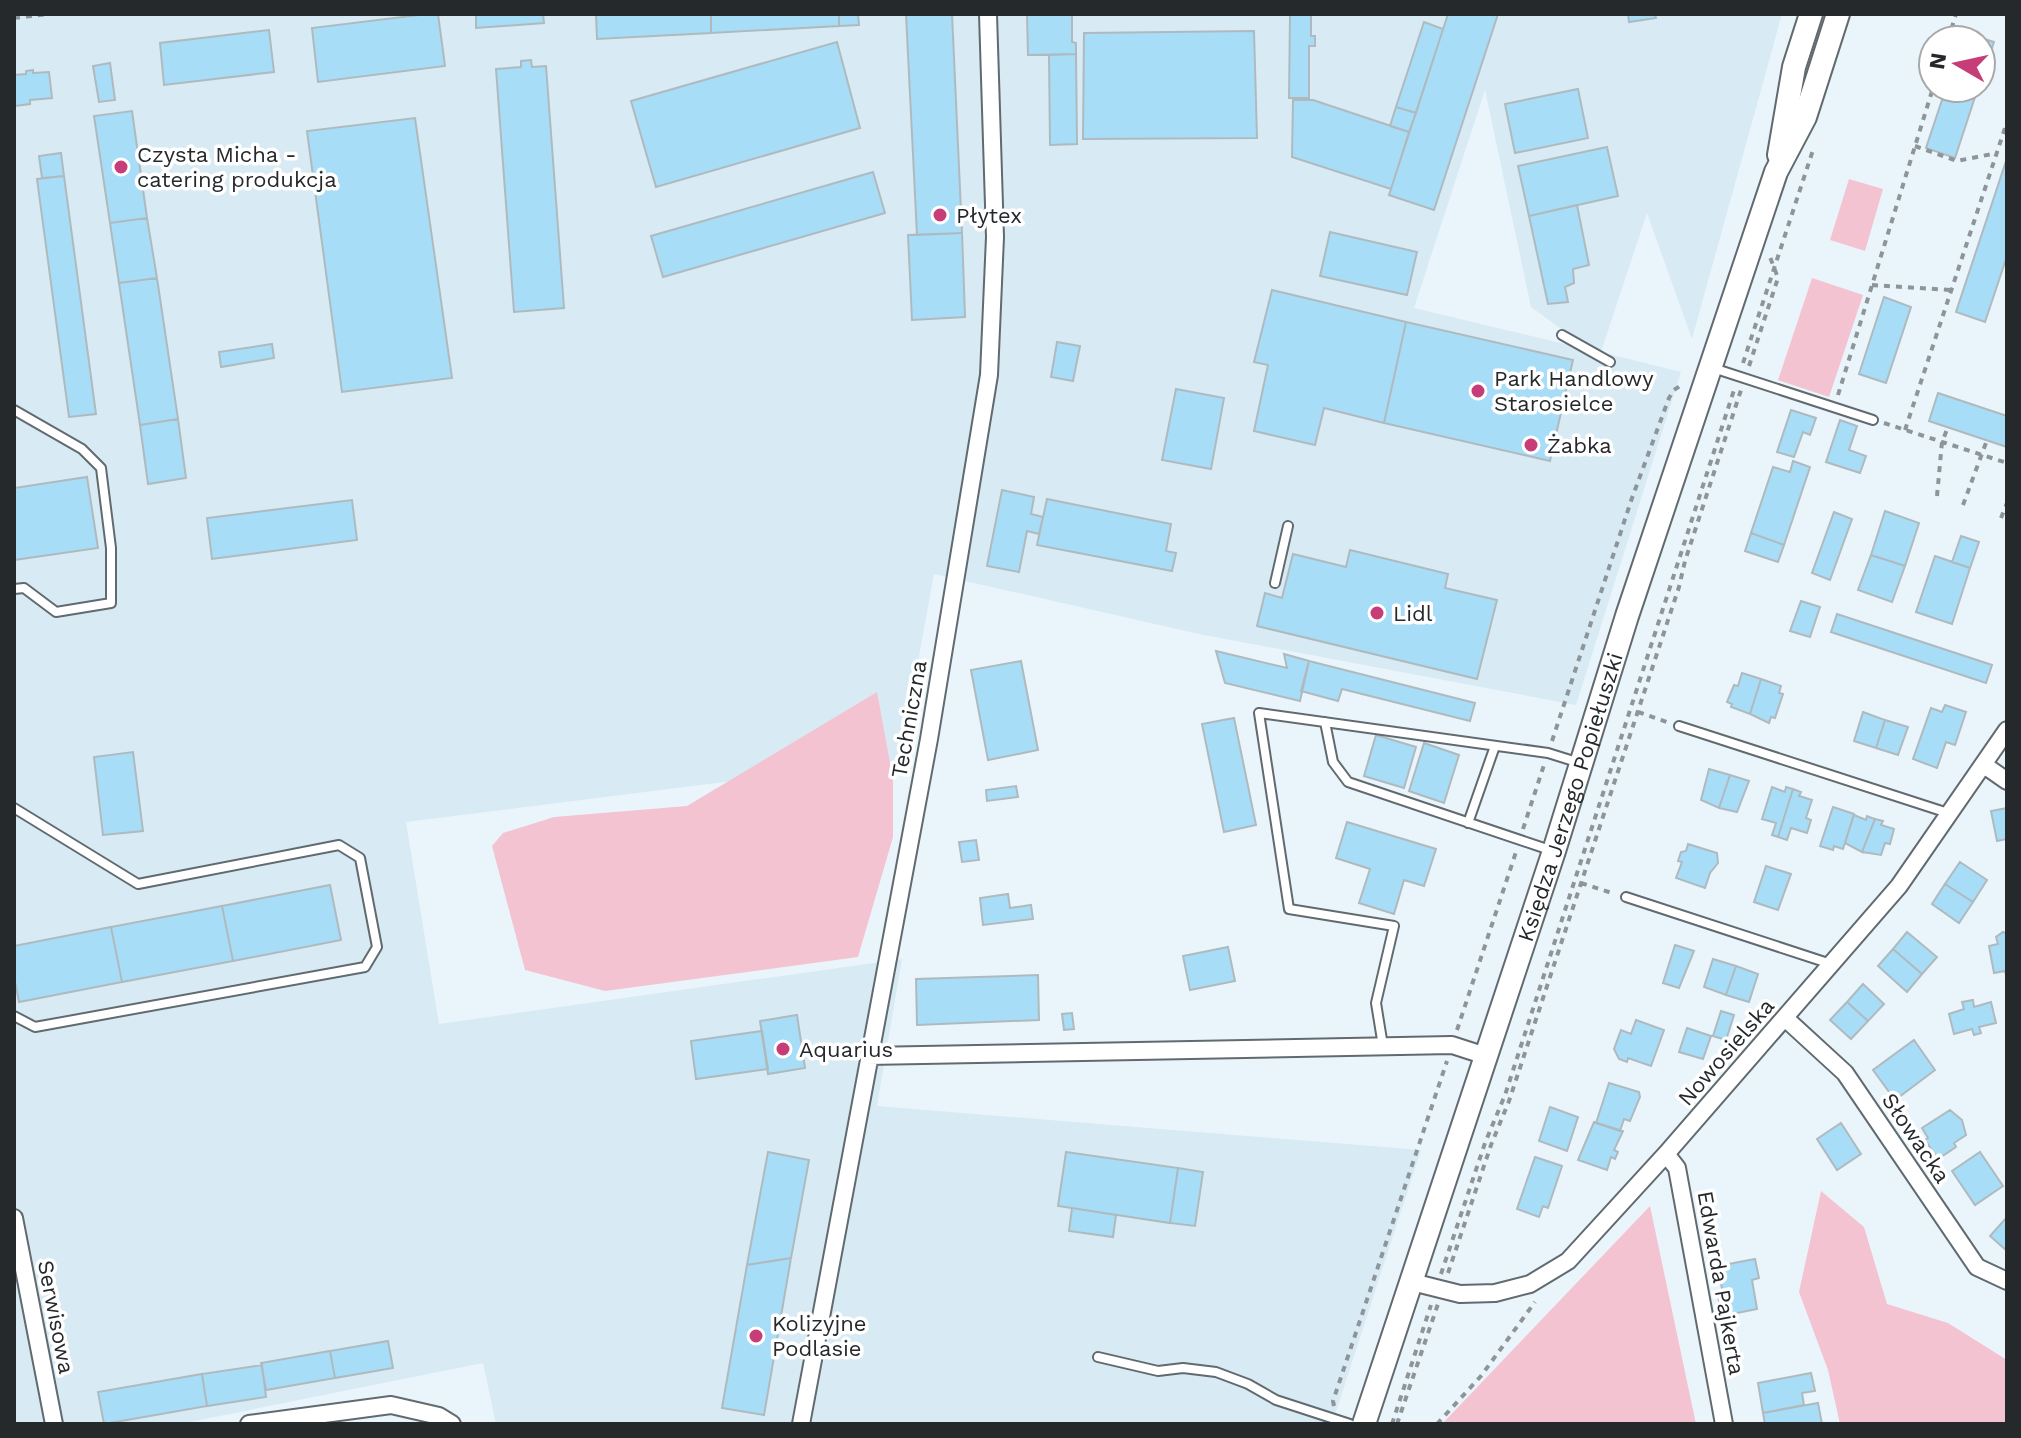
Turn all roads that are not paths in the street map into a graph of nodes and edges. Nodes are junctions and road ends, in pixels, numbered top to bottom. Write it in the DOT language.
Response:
graph roads {
  1 [pos="988,14"];
  2 [pos="1811,14"];
  3 [pos="1838,14"];
  4 [pos="1776,172"];
  5 [pos="1562,335"];
  6 [pos="1610,362"];
  7 [pos="1712,368"];
  8 [pos="14,410"];
  9 [pos="1873,420"];
  10 [pos="1288,526"];
  11 [pos="1275,583"];
  12 [pos="14,589"];
  13 [pos="1325,722"];
  14 [pos="1679,726"];
  15 [pos="2007,730"];
  16 [pos="1495,746"];
  17 [pos="1580,763"];
  18 [pos="1984,765"];
  19 [pos="2007,781"];
  20 [pos="14,808"];
  21 [pos="1951,814"];
  22 [pos="1468,823"];
  23 [pos="1554,851"];
  24 [pos="1626,897"];
  25 [pos="1832,964"];
  26 [pos="14,1016"];
  27 [pos="1785,1018"];
  28 [pos="1383,1046"];
  29 [pos="868,1056"];
  30 [pos="1486,1056"];
  31 [pos="1666,1154"];
  32 [pos="14,1218"];
  33 [pos="2007,1281"];
  34 [pos="1412,1282"];
  35 [pos="1098,1357"];
  36 [pos="54,1424"];
  37 [pos="249,1424"];
  38 [pos="452,1424"];
  39 [pos="801,1424"];
  40 [pos="1350,1424"];
  41 [pos="1364,1424"];
  42 [pos="1724,1424"];
  1 -- 29 [label="street, Techniczna"];
  2 -- 4 [label="street, Księdza Jerzego Popiełuszki"];
  3 -- 4 [label="street, Księdza Jerzego Popiełuszki"];
  4 -- 7 [label="street, Księdza Jerzego Popiełuszki"];
  5 -- 6 [label="lane"];
  7 -- 9 [label="lane"];
  7 -- 17 [label="street, Księdza Jerzego Popiełuszki"];
  8 -- 12 [label="lane"];
  10 -- 11 [label="lane"];
  13 -- 16 [label="lane"];
  13 -- 22 [label="lane"];
  13 -- 28 [label="lane"];
  14 -- 21 [label="lane"];
  15 -- 18 [label="street, Nowosielska"];
  16 -- 17 [label="lane"];
  16 -- 22 [label="lane"];
  17 -- 23 [label="street, Księdza Jerzego Popiełuszki"];
  18 -- 19 [label="street"];
  18 -- 21 [label="street, Nowosielska"];
  20 -- 26 [label="lane"];
  21 -- 25 [label="street, Nowosielska"];
  22 -- 23 [label="lane"];
  23 -- 30 [label="street, Księdza Jerzego Popiełuszki"];
  24 -- 25 [label="lane"];
  25 -- 27 [label="street, Nowosielska"];
  27 -- 31 [label="street, Nowosielska"];
  27 -- 33 [label="street, Słowacka"];
  28 -- 29 [label="street"];
  28 -- 30 [label="street"];
  29 -- 39 [label="street, Techniczna"];
  30 -- 34 [label="street, Księdza Jerzego Popiełuszki"];
  31 -- 34 [label="street, Nowosielska"];
  31 -- 42 [label="street, Edwarda Pajkerta"];
  32 -- 36 [label="street, Serwisowa"];
  34 -- 41 [label="street, Księdza Jerzego Popiełuszki"];
  35 -- 40 [label="lane"];
  37 -- 38 [label="street"];
}
